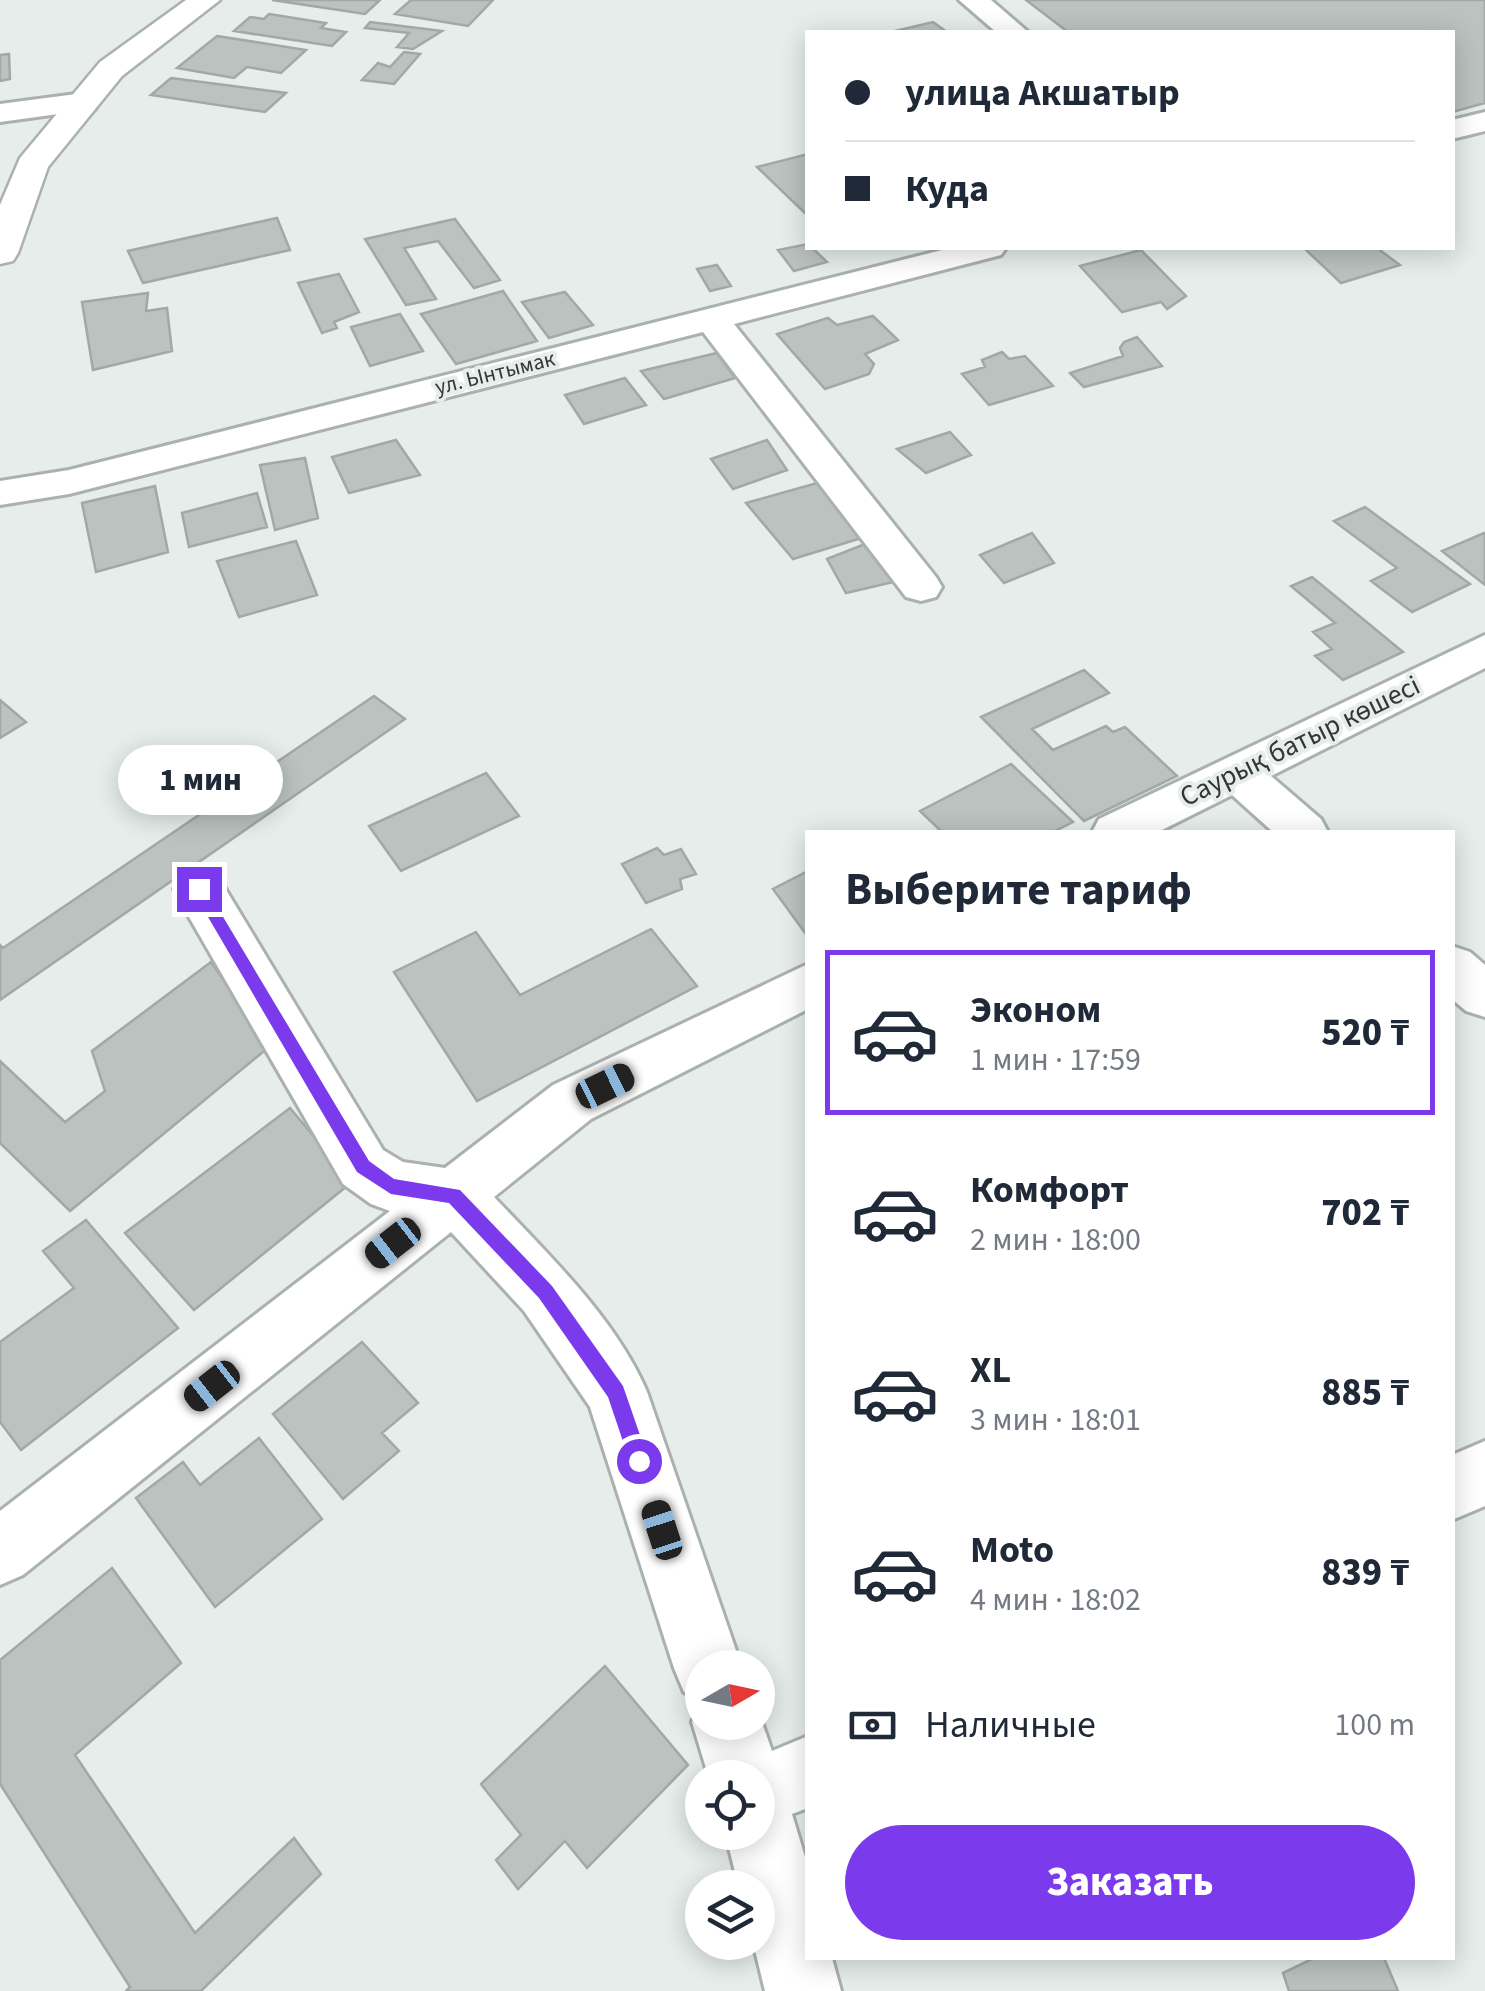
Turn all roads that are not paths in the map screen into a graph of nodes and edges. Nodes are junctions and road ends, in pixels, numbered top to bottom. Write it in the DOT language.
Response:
graph roads {
  1 [pos="204,0"];
  2 [pos="973,0"];
  3 [pos="1011,30"];
  4 [pos="84,102"];
  5 [pos="0,113"];
  6 [pos="1485,122"];
  7 [pos="1455,129"];
  8 [pos="981,250"];
  9 [pos="0,253"];
  10 [pos="711,318"];
  11 [pos="0,492"];
  12 [pos="921,587"];
  13 [pos="1485,650"];
  14 [pos="1237,772"];
  15 [pos="1120,830"];
  16 [pos="1302,830"];
  17 [pos="199,889"];
  18 [pos="1455,970"];
  19 [pos="805,986"];
  20 [pos="1485,996"];
  21 [pos="454,1196"];
  22 [pos="1485,1473"];
  23 [pos="1455,1487"];
  24 [pos="0,1552"];
  25 [pos="702,1650"];
  26 [pos="805,1772"];
  27 [pos="775,1786"];
  28 [pos="766,1850"];
  29 [pos="803,1991"];
  1 -- 4 [label="main road"];
  2 -- 3 [label="street"];
  4 -- 5 [label="street"];
  4 -- 9 [label="main road"];
  6 -- 7 [label="street"];
  8 -- 10 [label="street, ул. Ынтымак"];
  10 -- 11 [label="street, ул. Ынтымак"];
  10 -- 12 [label="street"];
  13 -- 14 [label="street, Саурық батыр көшесі"];
  14 -- 15 [label="street, Саурық батыр көшесі"];
  14 -- 16 [label="street"];
  17 -- 21 [label="street"];
  18 -- 20 [label="street"];
  19 -- 21 [label="street"];
  21 -- 24 [label="street"];
  21 -- 25 [label="street"];
  22 -- 23 [label="street"];
  26 -- 27 [label="street"];
  28 -- 29 [label="street"];
}
